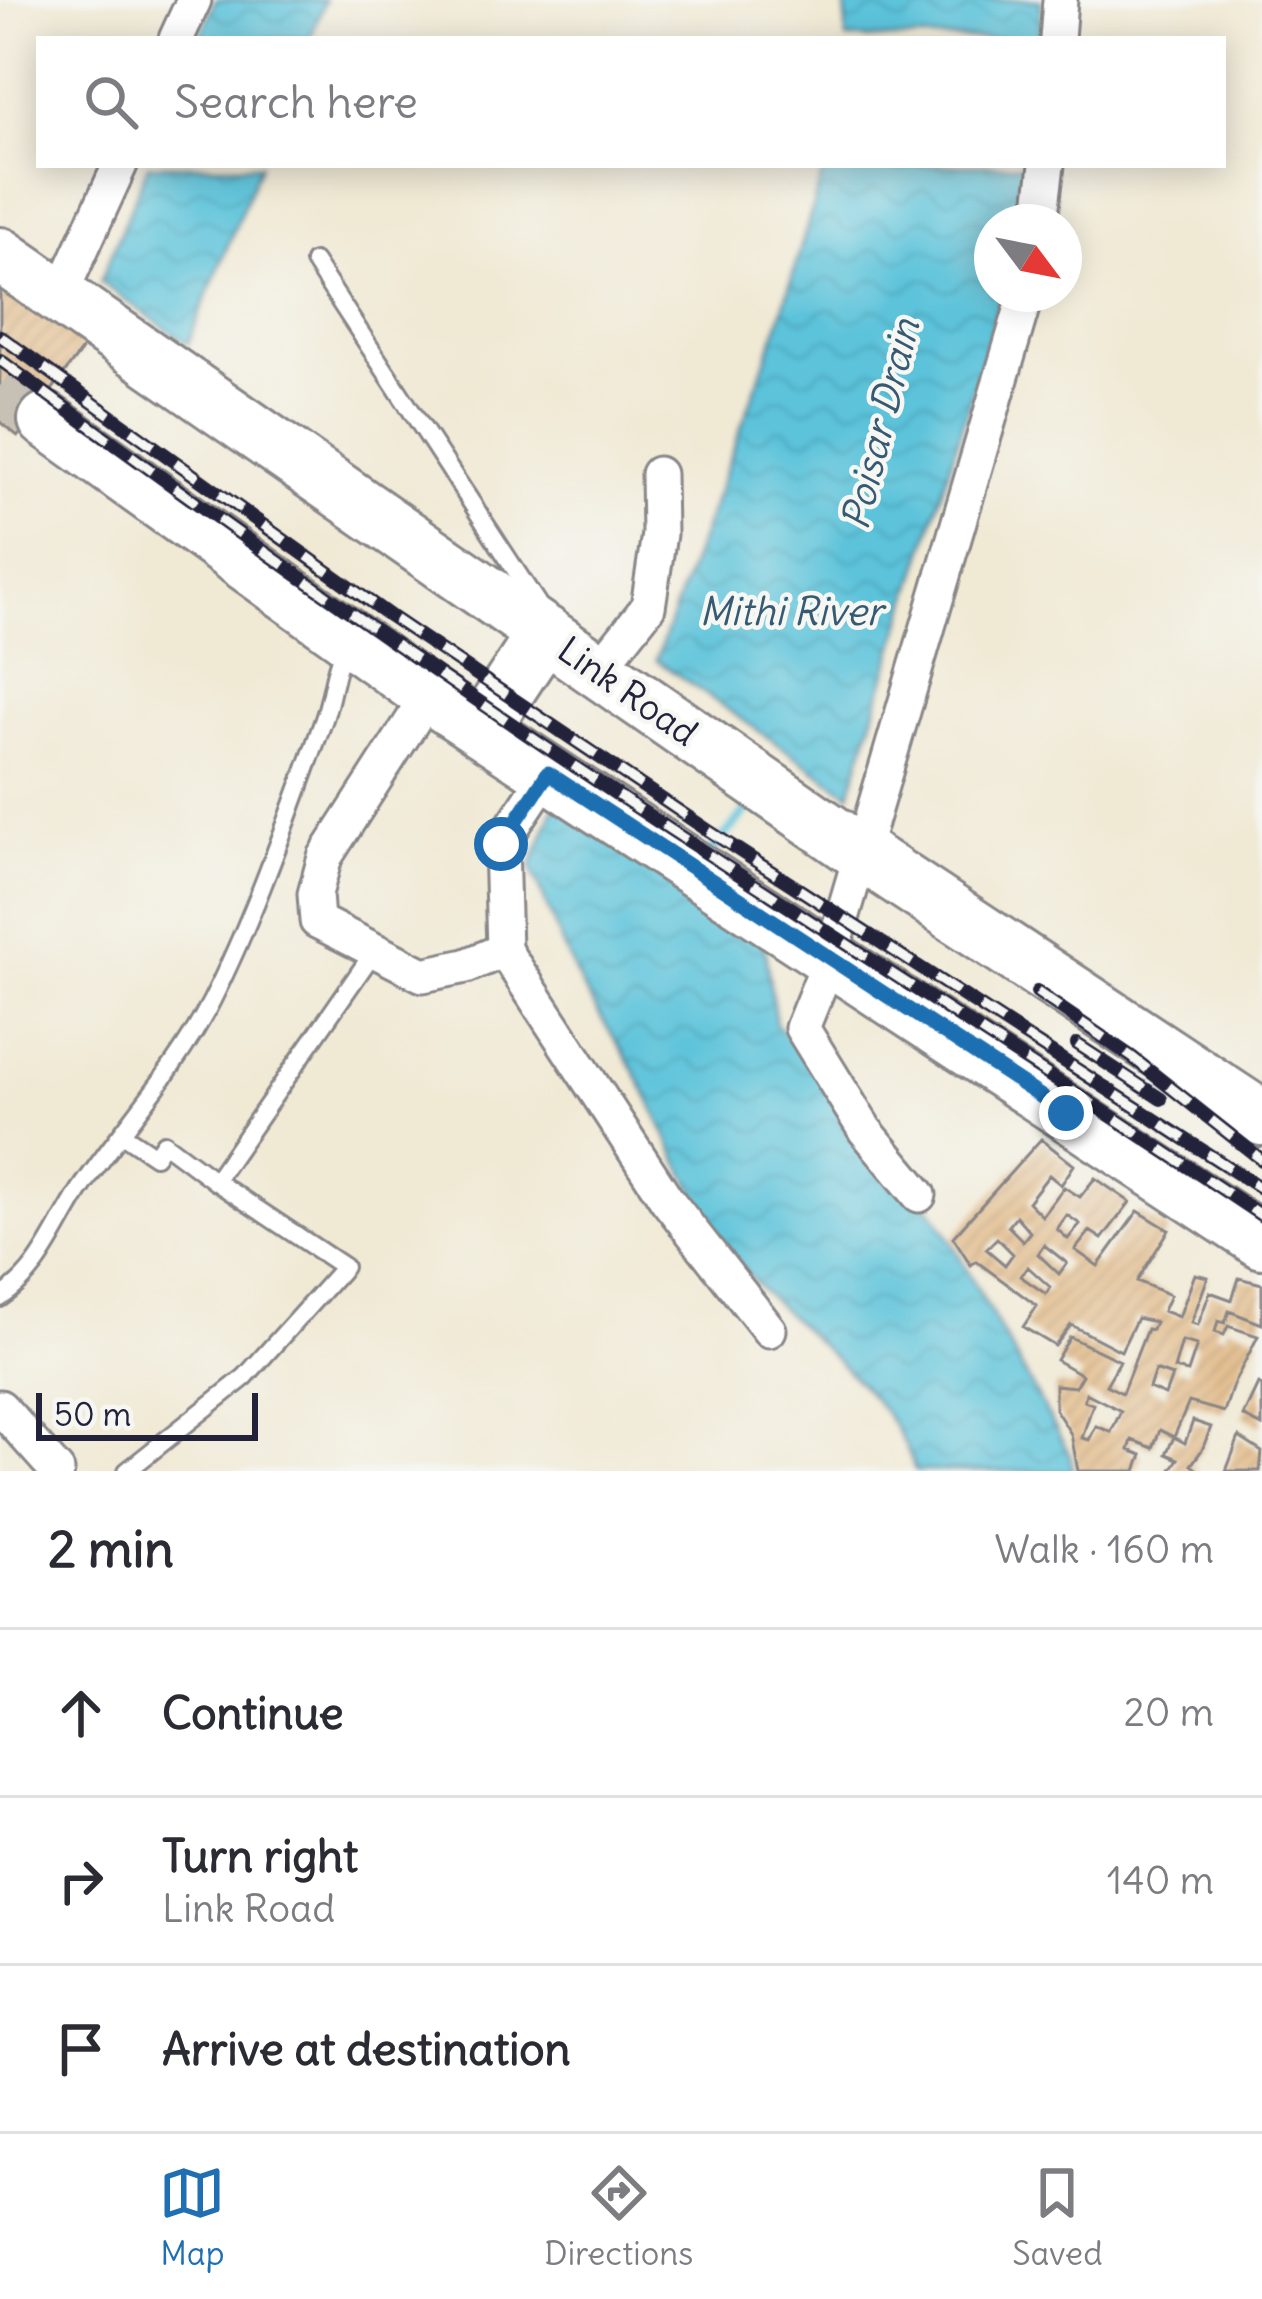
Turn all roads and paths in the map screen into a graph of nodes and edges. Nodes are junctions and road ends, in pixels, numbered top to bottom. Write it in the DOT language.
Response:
graph roads {
  1 [pos="194,0"];
  2 [pos="1060,0"];
  3 [pos="177,36"];
  4 [pos="1058,36"];
  5 [pos="119,168"];
  6 [pos="1047,168"];
  7 [pos="1042,204"];
  8 [pos="0,255"];
  9 [pos="314,262"];
  10 [pos="60,296"];
  11 [pos="1020,312"];
  12 [pos="46,420"];
  13 [pos="658,474"];
  14 [pos="349,638"];
  15 [pos="583,660"];
  16 [pos="429,695"];
  17 [pos="482,730"];
  18 [pos="557,779"];
  19 [pos="856,849"];
  20 [pos="811,946"];
  21 [pos="505,950"];
  22 [pos="373,953"];
  23 [pos="1262,1118"];
  24 [pos="122,1134"];
  25 [pos="215,1181"];
  26 [pos="919,1196"];
  27 [pos="1262,1241"];
  28 [pos="0,1298"];
  29 [pos="769,1330"];
  30 [pos="2,1413"];
  31 [pos="57,1471"];
  32 [pos="127,1471"];
  1 -- 3 [label="street"];
  2 -- 4 [label="street"];
  5 -- 10 [label="street"];
  6 -- 7 [label="street"];
  8 -- 10 [label="main road, Link Road"];
  9 -- 15 [label="lane"];
  10 -- 15 [label="main road, Link Road"];
  11 -- 19 [label="street"];
  12 -- 14 [label="main road"];
  13 -- 15 [label="street"];
  14 -- 16 [label="main road"];
  14 -- 24 [label="lane"];
  15 -- 17 [label="main road"];
  15 -- 19 [label="main road, Link Road"];
  16 -- 17 [label="main road"];
  16 -- 22 [label="street"];
  17 -- 18 [label="main road"];
  18 -- 20 [label="main road"];
  18 -- 21 [label="street"];
  19 -- 20 [label="street"];
  19 -- 23 [label="main road, Link Road"];
  20 -- 26 [label="street"];
  20 -- 27 [label="main road"];
  21 -- 22 [label="street"];
  21 -- 29 [label="street"];
  22 -- 25 [label="lane"];
  24 -- 25 [label="lane"];
  24 -- 28 [label="lane"];
  25 -- 32 [label="lane"];
  30 -- 31 [label="street"];
}
